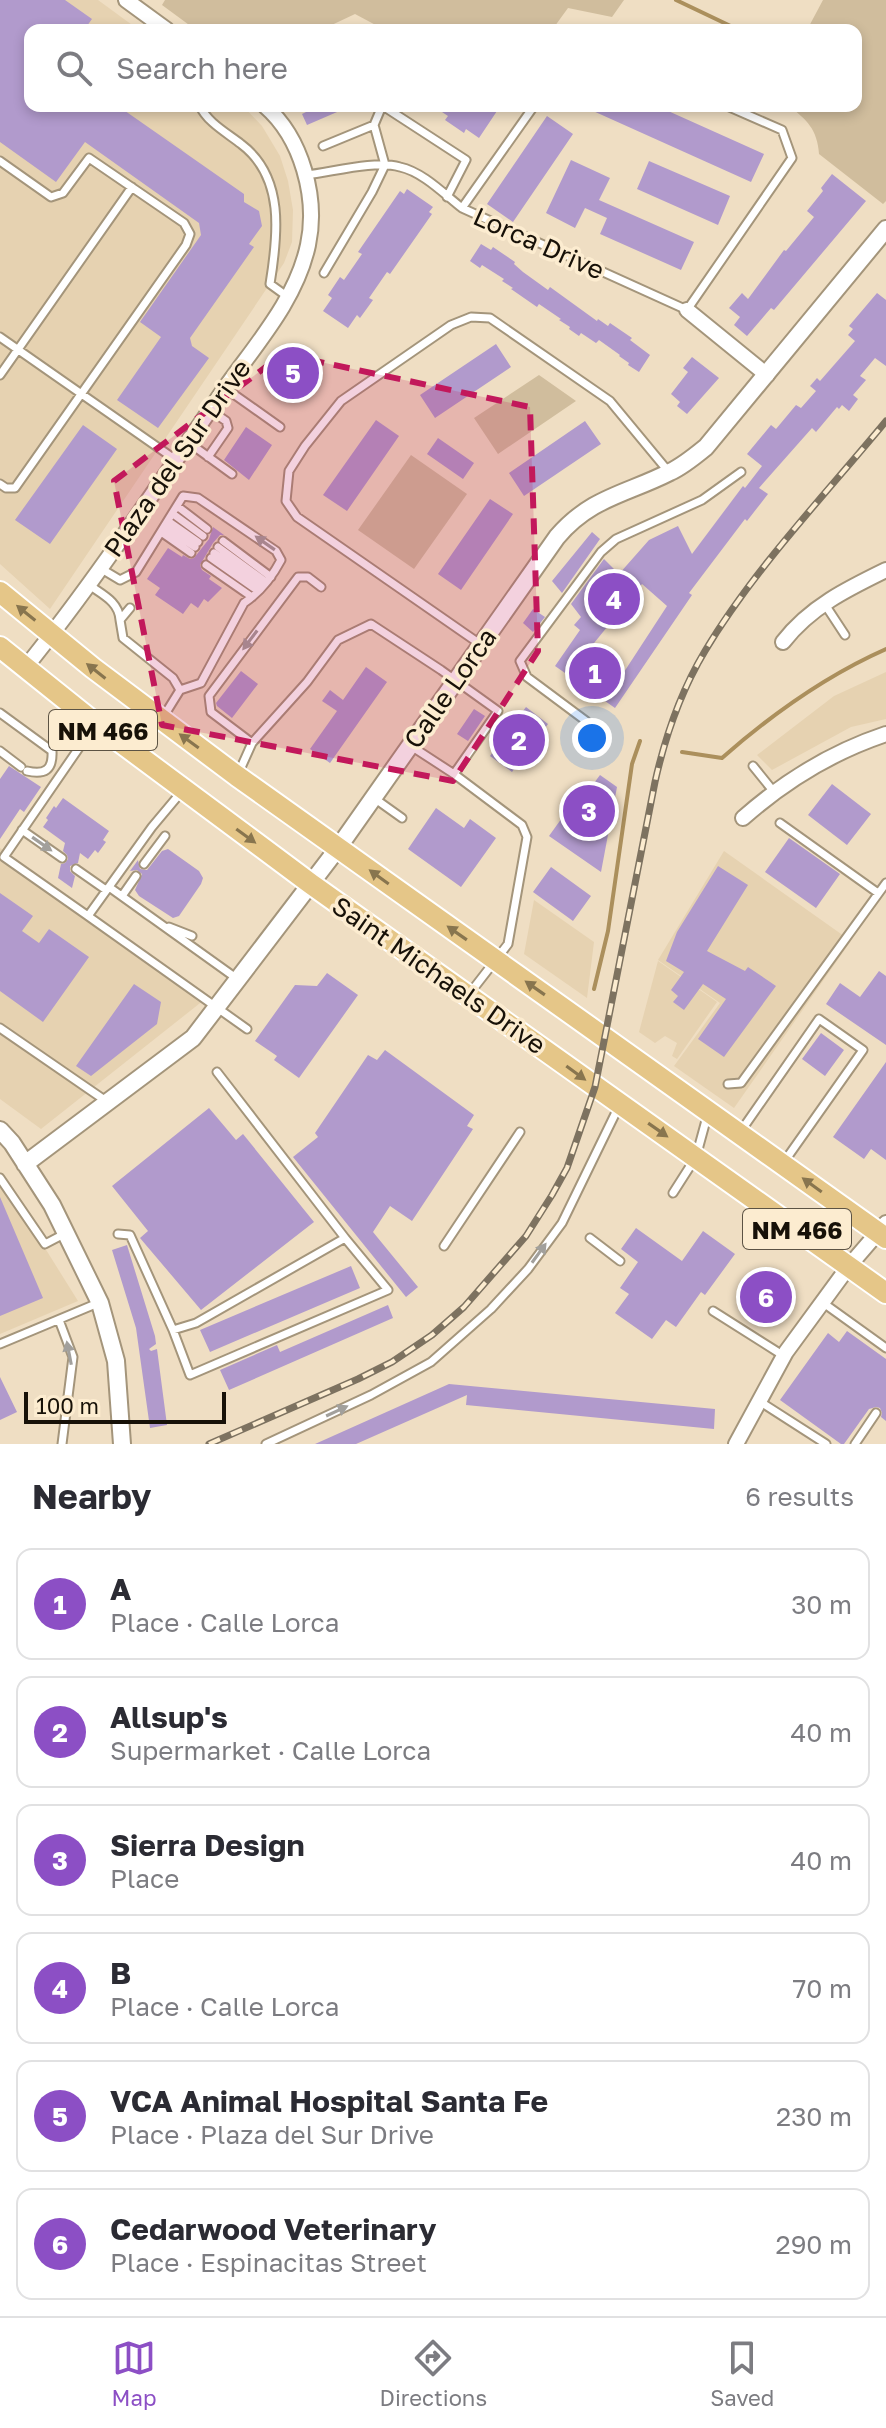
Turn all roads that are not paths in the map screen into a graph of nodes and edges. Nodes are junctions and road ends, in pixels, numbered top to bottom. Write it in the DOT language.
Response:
graph roads {
  1 [pos="130,1"];
  2 [pos="159,24"];
  3 [pos="204,112"];
  4 [pos="272,112"];
  5 [pos="380,112"];
  6 [pos="392,112"];
  7 [pos="530,112"];
  8 [pos="741,112"];
  9 [pos="374,125"];
  10 [pos="323,146"];
  11 [pos="0,161"];
  12 [pos="385,165"];
  13 [pos="306,175"];
  14 [pos="132,187"];
  15 [pos="447,197"];
  16 [pos="462,208"];
  17 [pos="886,229"];
  18 [pos="324,273"];
  19 [pos="288,297"];
  20 [pos="687,310"];
  21 [pos="0,337"];
  22 [pos="18,349"];
  23 [pos="0,375"];
  24 [pos="767,375"];
  25 [pos="225,388"];
  26 [pos="81,394"];
  27 [pos="210,410"];
  28 [pos="280,427"];
  29 [pos="188,442"];
  30 [pos="208,457"];
  31 [pos="176,460"];
  32 [pos="741,472"];
  33 [pos="670,473"];
  34 [pos="232,474"];
  35 [pos="0,484"];
  36 [pos="169,520"];
  37 [pos="199,542"];
  38 [pos="215,553"];
  39 [pos="100,567"];
  40 [pos="886,570"];
  41 [pos="88,584"];
  42 [pos="262,587"];
  43 [pos="321,587"];
  44 [pos="0,592"];
  45 [pos="824,603"];
  46 [pos="130,608"];
  47 [pos="120,620"];
  48 [pos="52,635"];
  49 [pos="845,635"];
  50 [pos="783,642"];
  51 [pos="480,644"];
  52 [pos="0,647"];
  53 [pos="25,668"];
  54 [pos="455,679"];
  55 [pos="180,690"];
  56 [pos="0,713"];
  57 [pos="161,721"];
  58 [pos="586,721"];
  59 [pos="96,724"];
  60 [pos="886,734"];
  61 [pos="252,743"];
  62 [pos="410,745"];
  63 [pos="0,751"];
  64 [pos="753,766"];
  65 [pos="454,774"];
  66 [pos="237,776"];
  67 [pos="183,790"];
  68 [pos="774,792"];
  69 [pos="374,798"];
  70 [pos="402,818"];
  71 [pos="743,818"];
  72 [pos="780,823"];
  73 [pos="22,830"];
  74 [pos="165,836"];
  75 [pos="338,848"];
  76 [pos="2,856"];
  77 [pos="62,858"];
  78 [pos="144,864"];
  79 [pos="76,869"];
  80 [pos="136,876"];
  81 [pos="886,883"];
  82 [pos="311,884"];
  83 [pos="108,889"];
  84 [pos="878,893"];
  85 [pos="122,896"];
  86 [pos="88,916"];
  87 [pos="160,924"];
  88 [pos="192,936"];
  89 [pos="496,961"];
  90 [pos="238,980"];
  91 [pos="468,994"];
  92 [pos="217,1007"];
  93 [pos="0,1028"];
  94 [pos="247,1029"];
  95 [pos="217,1072"];
  96 [pos="728,1084"];
  97 [pos="106,1101"];
  98 [pos="620,1104"];
  99 [pos="708,1111"];
  100 [pos="0,1130"];
  101 [pos="520,1132"];
  102 [pos="739,1133"];
  103 [pos="696,1157"];
  104 [pos="25,1164"];
  105 [pos="783,1164"];
  106 [pos="0,1178"];
  107 [pos="673,1193"];
  108 [pos="884,1231"];
  109 [pos="66,1233"];
  110 [pos="118,1234"];
  111 [pos="345,1238"];
  112 [pos="590,1238"];
  113 [pos="444,1246"];
  114 [pos="620,1261"];
  115 [pos="849,1266"];
  116 [pos="886,1293"];
  117 [pos="822,1302"];
  118 [pos="100,1303"];
  119 [pos="713,1311"];
  120 [pos="59,1320"];
  121 [pos="173,1330"];
  122 [pos="0,1344"];
  123 [pos="886,1348"];
  124 [pos="784,1356"];
  125 [pos="759,1401"];
  126 [pos="876,1413"];
  127 [pos="62,1444"];
  128 [pos="122,1444"];
  129 [pos="266,1444"];
  130 [pos="736,1444"];
  131 [pos="826,1444"];
  132 [pos="855,1444"];
  1 -- 2 [label="street"];
  3 -- 19 [label="lane"];
  4 -- 13 [label="street, Plaza del Sur Drive"];
  5 -- 9 [label="lane"];
  6 -- 15 [label="lane"];
  7 -- 16 [label="lane, Lorca Drive"];
  8 -- 20 [label="lane"];
  9 -- 10 [label="lane"];
  9 -- 12 [label="lane"];
  11 -- 14 [label="lane"];
  12 -- 13 [label="lane"];
  12 -- 15 [label="lane"];
  12 -- 18 [label="lane"];
  13 -- 19 [label="street, Plaza del Sur Drive"];
  14 -- 22 [label="lane"];
  14 -- 26 [label="lane"];
  15 -- 16 [label="lane"];
  16 -- 20 [label="lane, Lorca Drive"];
  17 -- 24 [label="street, Calle Lorca"];
  19 -- 25 [label="street, Plaza del Sur Drive"];
  20 -- 24 [label="street, Lorca Drive"];
  21 -- 22 [label="lane"];
  22 -- 23 [label="lane"];
  22 -- 26 [label="lane"];
  24 -- 33 [label="street, Calle Lorca"];
  25 -- 27 [label="street, Plaza del Sur Drive"];
  25 -- 28 [label="lane"];
  26 -- 31 [label="lane"];
  26 -- 35 [label="lane"];
  27 -- 29 [label="street, Plaza del Sur Drive"];
  27 -- 30 [label="lane"];
  29 -- 30 [label="lane"];
  29 -- 31 [label="street, Plaza del Sur Drive"];
  30 -- 34 [label="lane"];
  31 -- 39 [label="street, Plaza del Sur Drive"];
  32 -- 58 [label="lane"];
  33 -- 51 [label="street, Calle Lorca"];
  33 -- 51 [label="lane"];
  36 -- 37 [label="lane"];
  36 -- 37 [label="lane"];
  36 -- 37 [label="lane"];
  36 -- 39 [label="lane"];
  42 -- 36 [label="lane, one-way"];
  38 -- 42 [label="lane"];
  38 -- 42 [label="lane"];
  38 -- 42 [label="lane"];
  39 -- 41 [label="street, Plaza del Sur Drive"];
  40 -- 45 [label="street"];
  41 -- 47 [label="lane"];
  41 -- 48 [label="street, Plaza del Sur Drive"];
  42 -- 55 [label="lane"];
  43 -- 61 [label="lane, one-way"];
  48 -- 44 [label="main road, Saint Michaels Drive / NM 466, one-way"];
  45 -- 49 [label="lane"];
  45 -- 50 [label="street"];
  46 -- 47 [label="lane"];
  47 -- 55 [label="lane"];
  48 -- 53 [label="street, Plaza del Sur Drive"];
  57 -- 48 [label="main road, Saint Michaels Drive / NM 466, one-way"];
  51 -- 54 [label="street, Calle Lorca"];
  52 -- 53 [label="main road, Saint Michaels Drive / NM 466"];
  53 -- 59 [label="main road, Saint Michaels Drive / NM 466"];
  54 -- 61 [label="lane"];
  54 -- 62 [label="street, Calle Lorca"];
  54 -- 65 [label="lane"];
  55 -- 57 [label="lane"];
  56 -- 63 [label="lane"];
  66 -- 57 [label="main road, Saint Michaels Drive / NM 466, one-way"];
  59 -- 67 [label="main road, Saint Michaels Drive / NM 466"];
  59 -- 73 [label="lane"];
  60 -- 68 [label="street"];
  61 -- 66 [label="lane"];
  62 -- 65 [label="lane"];
  62 -- 69 [label="street, Calle Lorca"];
  64 -- 68 [label="lane"];
  65 -- 89 [label="lane"];
  66 -- 75 [label="main road, Saint Michaels Drive / NM 466"];
  67 -- 82 [label="main road, Saint Michaels Drive / NM 466, one-way"];
  67 -- 83 [label="lane"];
  68 -- 71 [label="street"];
  69 -- 70 [label="lane"];
  69 -- 75 [label="street, Calle Lorca"];
  72 -- 84 [label="lane"];
  73 -- 76 [label="lane"];
  73 -- 77 [label="lane, one-way"];
  74 -- 78 [label="lane"];
  75 -- 82 [label="street, Calle Lorca"];
  89 -- 75 [label="main road, Saint Michaels Drive / NM 466, one-way"];
  76 -- 86 [label="lane"];
  79 -- 83 [label="lane"];
  80 -- 85 [label="lane"];
  81 -- 84 [label="lane"];
  82 -- 90 [label="street, Calle Lorca"];
  82 -- 91 [label="main road, Saint Michaels Drive / NM 466"];
  83 -- 85 [label="lane"];
  83 -- 86 [label="lane"];
  84 -- 96 [label="lane"];
  85 -- 87 [label="lane"];
  86 -- 92 [label="lane"];
  87 -- 88 [label="lane"];
  87 -- 90 [label="lane"];
  89 -- 91 [label="lane"];
  99 -- 89 [label="main road, Saint Michaels Drive / NM 466, one-way"];
  90 -- 92 [label="street, Calle Lorca"];
  91 -- 98 [label="main road, Saint Michaels Drive / NM 466, one-way"];
  92 -- 94 [label="lane"];
  92 -- 97 [label="street, Calle Lorca"];
  93 -- 97 [label="lane"];
  95 -- 111 [label="lane"];
  97 -- 104 [label="street, Calle Lorca"];
  98 -- 103 [label="main road, Saint Michaels Drive / NM 466, one-way"];
  129 -- 98 [label="lane, one-way"];
  99 -- 102 [label="main road, Saint Michaels Drive / NM 466"];
  99 -- 103 [label="lane"];
  100 -- 104 [label="street"];
  101 -- 113 [label="lane"];
  102 -- 105 [label="main road, Saint Michaels Drive / NM 466"];
  102 -- 105 [label="lane"];
  103 -- 107 [label="lane"];
  103 -- 115 [label="main road, Saint Michaels Drive / NM 466"];
  104 -- 109 [label="street"];
  108 -- 105 [label="main road, Saint Michaels Drive / NM 466, one-way"];
  106 -- 109 [label="lane"];
  108 -- 115 [label="street"];
  109 -- 118 [label="street"];
  110 -- 121 [label="lane"];
  111 -- 121 [label="lane"];
  111 -- 121 [label="lane"];
  112 -- 114 [label="lane"];
  115 -- 116 [label="main road, Saint Michaels Drive / NM 466"];
  115 -- 117 [label="street"];
  117 -- 123 [label="lane"];
  117 -- 124 [label="street"];
  118 -- 120 [label="lane"];
  118 -- 128 [label="street"];
  119 -- 124 [label="lane"];
  120 -- 122 [label="lane"];
  127 -- 120 [label="lane, one-way"];
  124 -- 125 [label="street"];
  125 -- 130 [label="street"];
  125 -- 131 [label="lane"];
  126 -- 132 [label="lane"];
}
